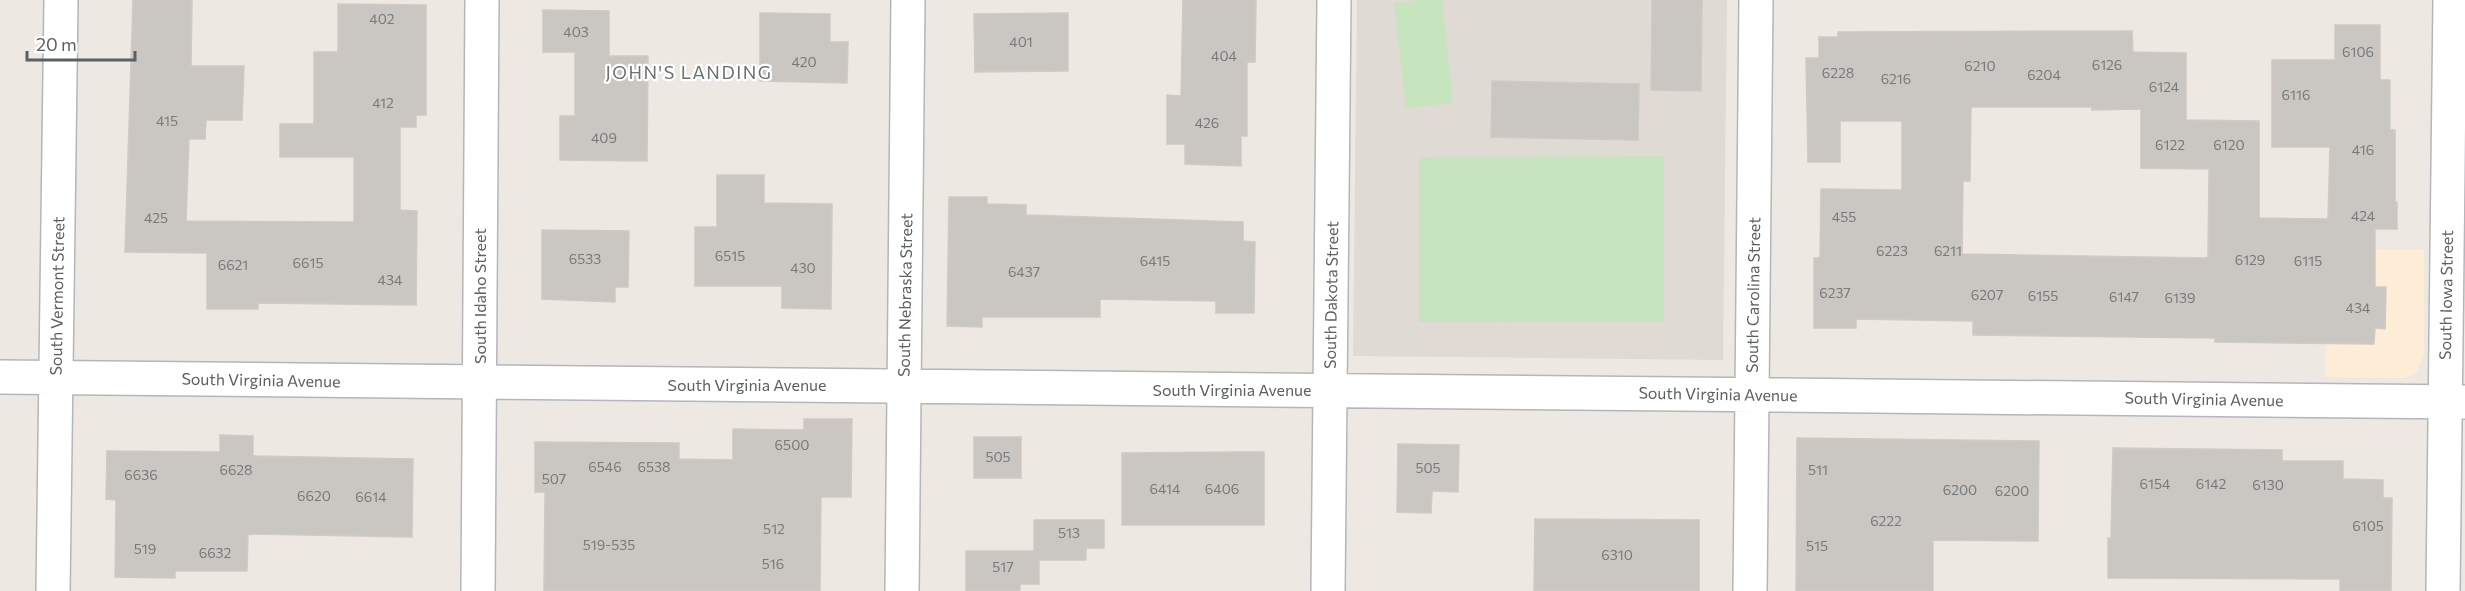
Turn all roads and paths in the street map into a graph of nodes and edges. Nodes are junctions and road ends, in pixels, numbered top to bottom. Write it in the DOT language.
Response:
graph roads {
  1 [pos="61,0"];
  2 [pos="482,0"];
  3 [pos="908,0"];
  4 [pos="1334,0"];
  5 [pos="1756,0"];
  6 [pos="2450,0"];
  7 [pos="0,377"];
  8 [pos="56,377"];
  9 [pos="480,383"];
  10 [pos="904,387"];
  11 [pos="1329,390"];
  12 [pos="1751,394"];
  13 [pos="2455,402"];
  14 [pos="53,591"];
  15 [pos="478,591"];
  16 [pos="903,591"];
  17 [pos="1328,591"];
  18 [pos="1750,591"];
  19 [pos="2443,591"];
  1 -- 8 [label="street, South Vermont Street"];
  2 -- 9 [label="street, South Idaho Street"];
  3 -- 10 [label="street, South Nebraska Street"];
  4 -- 11 [label="street, South Dakota Street"];
  5 -- 12 [label="street, South Carolina Street"];
  6 -- 13 [label="street, South Iowa Street"];
  7 -- 8 [label="street, South Virginia Avenue"];
  8 -- 9 [label="street, South Virginia Avenue"];
  8 -- 14 [label="street, South Vermont Street"];
  9 -- 10 [label="street, South Virginia Avenue"];
  9 -- 15 [label="street, South Idaho Street"];
  10 -- 11 [label="street, South Virginia Avenue"];
  10 -- 16 [label="street, South Nebraska Street"];
  11 -- 12 [label="street, South Virginia Avenue"];
  11 -- 17 [label="street, South Dakota Street"];
  12 -- 13 [label="street, South Virginia Avenue"];
  12 -- 18 [label="street, South Carolina Street"];
  13 -- 19 [label="street, South Iowa Street"];
}
